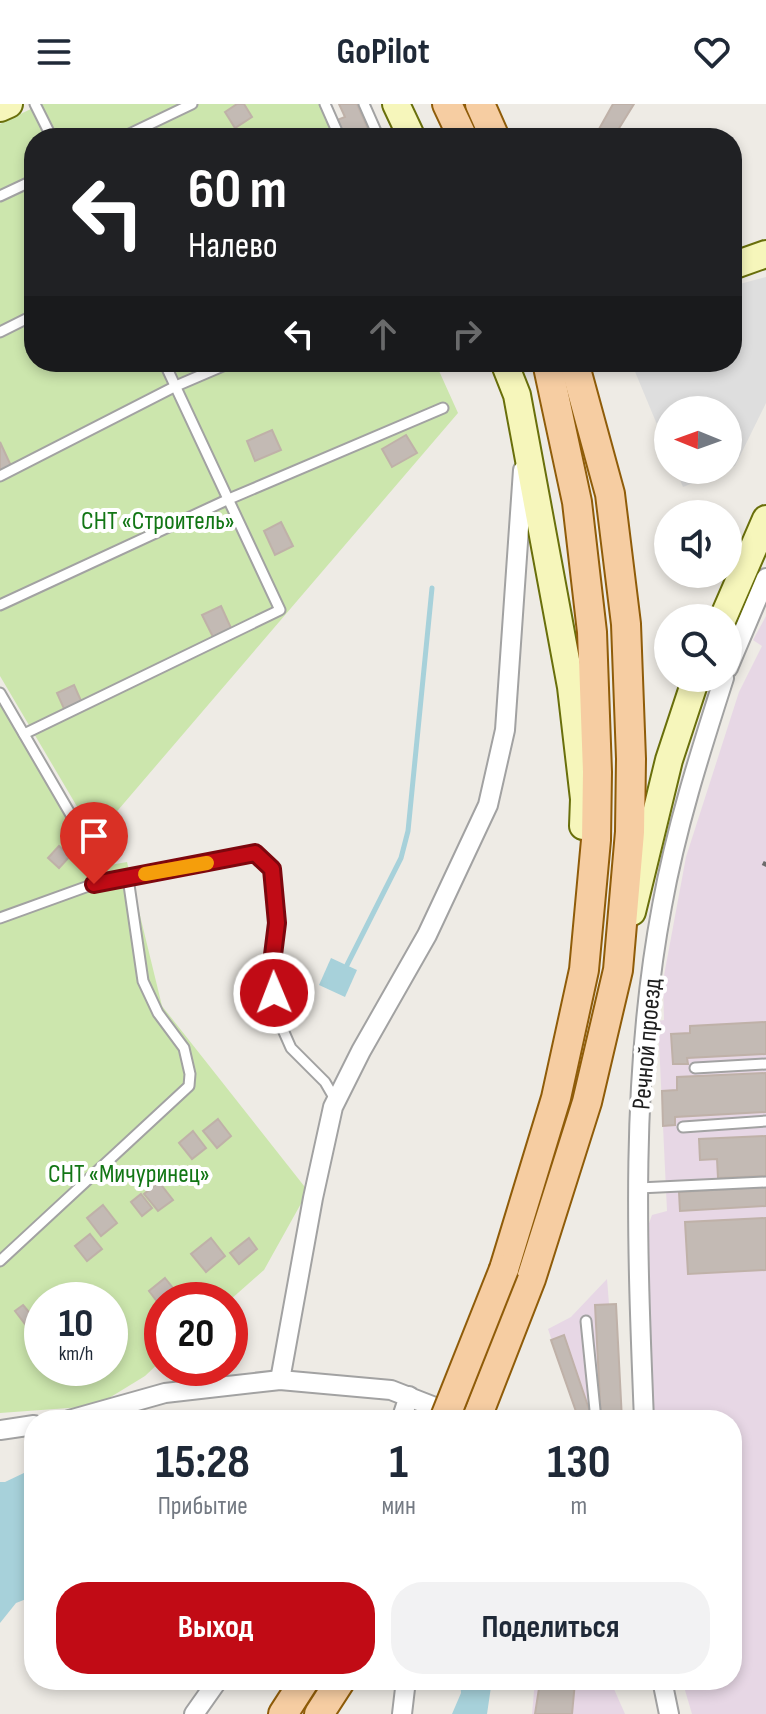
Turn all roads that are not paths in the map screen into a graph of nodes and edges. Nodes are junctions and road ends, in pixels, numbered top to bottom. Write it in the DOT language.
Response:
graph roads {
  1 [pos="9,104"];
  2 [pos="35,104"];
  3 [pos="192,104"];
  4 [pos="325,104"];
  5 [pos="364,104"];
  6 [pos="396,104"];
  7 [pos="447,104"];
  8 [pos="480,104"];
  9 [pos="0,108"];
  10 [pos="47,128"];
  11 [pos="142,128"];
  12 [pos="336,128"];
  13 [pos="375,128"];
  14 [pos="407,128"];
  15 [pos="458,128"];
  16 [pos="491,128"];
  17 [pos="24,185"];
  18 [pos="0,196"];
  19 [pos="766,254"];
  20 [pos="742,262"];
  21 [pos="24,320"];
  22 [pos="0,332"];
  23 [pos="169,372"];
  24 [pos="209,372"];
  25 [pos="508,372"];
  26 [pos="549,372"];
  27 [pos="577,372"];
  28 [pos="176,386"];
  29 [pos="443,408"];
  30 [pos="525,439"];
  31 [pos="0,476"];
  32 [pos="229,499"];
  33 [pos="766,519"];
  34 [pos="766,578"];
  35 [pos="729,604"];
  36 [pos="0,605"];
  37 [pos="742,635"];
  38 [pos="691,692"];
  39 [pos="720,692"];
  40 [pos="0,693"];
  41 [pos="24,734"];
  42 [pos="71,815"];
  43 [pos="128,878"];
  44 [pos="0,918"];
  45 [pos="618,970"];
  46 [pos="577,999"];
  47 [pos="766,1064"];
  48 [pos="695,1068"];
  49 [pos="336,1101"];
  50 [pos="766,1121"];
  51 [pos="683,1127"];
  52 [pos="766,1182"];
  53 [pos="639,1188"];
  54 [pos="0,1261"];
  55 [pos="586,1321"];
  56 [pos="280,1380"];
  57 [pos="409,1396"];
  58 [pos="105,1410"];
  59 [pos="404,1410"];
  60 [pos="443,1410"];
  61 [pos="448,1410"];
  62 [pos="480,1410"];
  63 [pos="595,1410"];
  64 [pos="644,1410"];
  65 [pos="24,1426"];
  66 [pos="0,1430"];
  67 [pos="211,1690"];
  68 [pos="299,1690"];
  69 [pos="335,1690"];
  70 [pos="405,1690"];
  71 [pos="664,1690"];
  72 [pos="194,1714"];
  73 [pos="283,1714"];
  74 [pos="319,1714"];
  75 [pos="402,1714"];
  76 [pos="669,1714"];
  1 -- 9 [label="main road"];
  2 -- 10 [label="lane"];
  3 -- 11 [label="lane"];
  4 -- 12 [label="lane"];
  5 -- 13 [label="lane"];
  6 -- 14 [label="main road"];
  7 -- 15 [label="main road"];
  8 -- 16 [label="main road"];
  17 -- 18 [label="lane"];
  19 -- 20 [label="main road"];
  21 -- 22 [label="lane"];
  23 -- 28 [label="lane"];
  24 -- 28 [label="lane"];
  25 -- 30 [label="main road"];
  26 -- 46 [label="main road"];
  27 -- 45 [label="main road"];
  28 -- 31 [label="lane"];
  28 -- 32 [label="lane"];
  29 -- 32 [label="lane"];
  30 -- 46 [label="main road"];
  30 -- 49 [label="street"];
  32 -- 36 [label="lane"];
  32 -- 41 [label="lane"];
  33 -- 35 [label="main road"];
  34 -- 37 [label="street"];
  38 -- 45 [label="main road"];
  39 -- 53 [label="street, Речной проезд"];
  40 -- 41 [label="lane"];
  41 -- 42 [label="lane"];
  43 -- 44 [label="lane"];
  43 -- 49 [label="lane"];
  43 -- 54 [label="lane"];
  45 -- 62 [label="main road"];
  46 -- 61 [label="main road, bridge"];
  47 -- 48 [label="lane"];
  49 -- 56 [label="street"];
  50 -- 51 [label="lane"];
  52 -- 53 [label="lane"];
  53 -- 64 [label="street, Речной проезд"];
  55 -- 63 [label="lane"];
  56 -- 57 [label="street"];
  56 -- 58 [label="street"];
  57 -- 59 [label="street"];
  57 -- 60 [label="street"];
  65 -- 66 [label="street"];
  67 -- 72 [label="street"];
  68 -- 73 [label="main road"];
  69 -- 74 [label="main road"];
  70 -- 75 [label="street"];
  71 -- 76 [label="street"];
}
